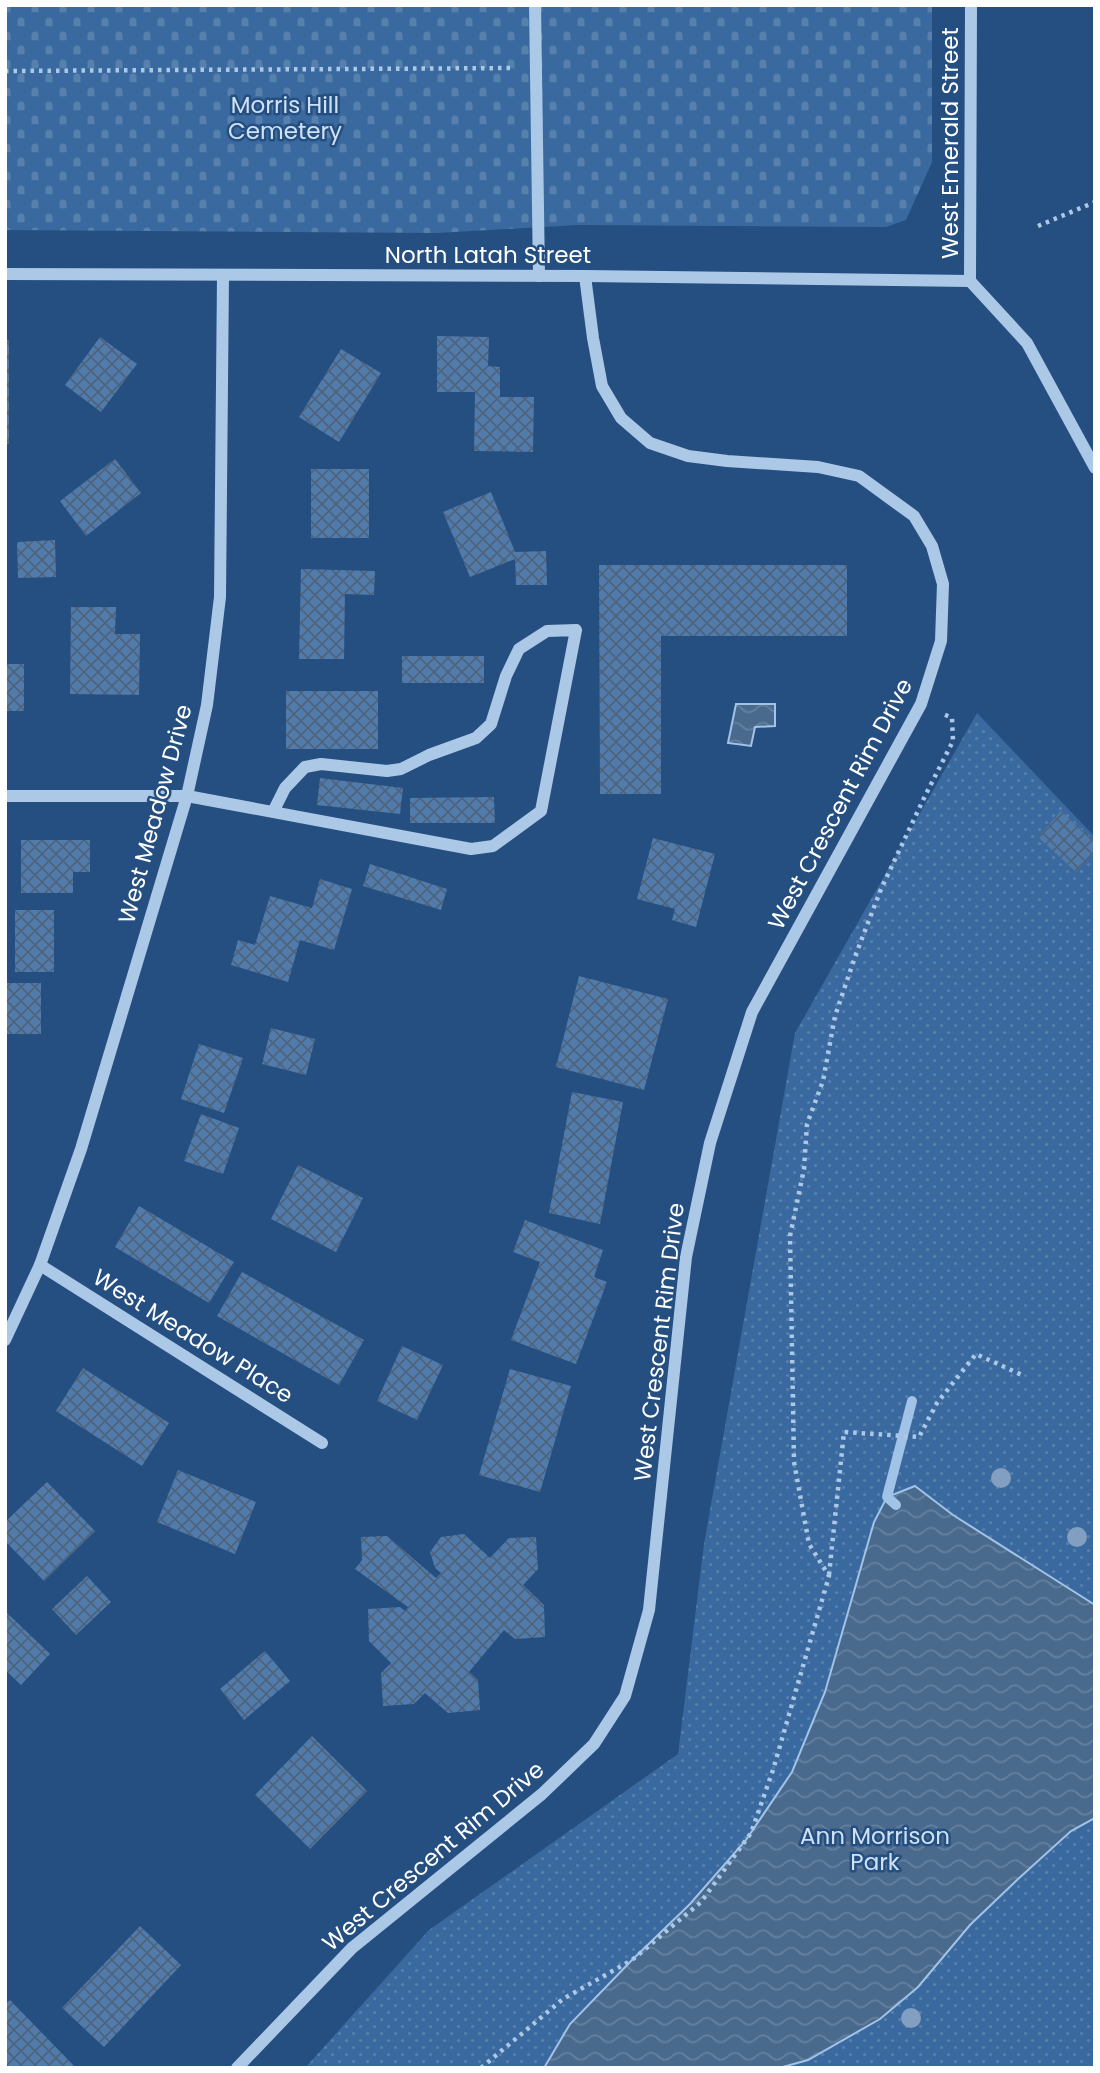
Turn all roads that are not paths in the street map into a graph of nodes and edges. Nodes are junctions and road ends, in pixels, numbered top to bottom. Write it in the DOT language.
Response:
graph roads {
  1 [pos="535,5"];
  2 [pos="971,5"];
  3 [pos="5,274"];
  4 [pos="223,275"];
  5 [pos="539,275"];
  6 [pos="585,275"];
  7 [pos="970,281"];
  8 [pos="1095,468"];
  9 [pos="5,796"];
  10 [pos="187,796"];
  11 [pos="273,812"];
  12 [pos="40,1265"];
  13 [pos="11,1315"];
  14 [pos="5,1340"];
  15 [pos="322,1443"];
  16 [pos="237,2068"];
  1 -- 5 [label="street"];
  2 -- 7 [label="street, West Emerald Street"];
  3 -- 4 [label="street, North Latah Street"];
  4 -- 5 [label="street, North Latah Street"];
  4 -- 10 [label="street, West Meadow Drive"];
  5 -- 6 [label="street, North Latah Street"];
  6 -- 7 [label="street, North Latah Street"];
  6 -- 16 [label="street, West Crescent Rim Drive"];
  7 -- 8 [label="street"];
  9 -- 10 [label="street"];
  10 -- 11 [label="street"];
  10 -- 12 [label="street, West Meadow Drive"];
  11 -- 11 [label="street"];
  12 -- 13 [label="street, West Meadow Drive"];
  12 -- 15 [label="street, West Meadow Place"];
  13 -- 14 [label="street, West Meadow Drive"];
}
